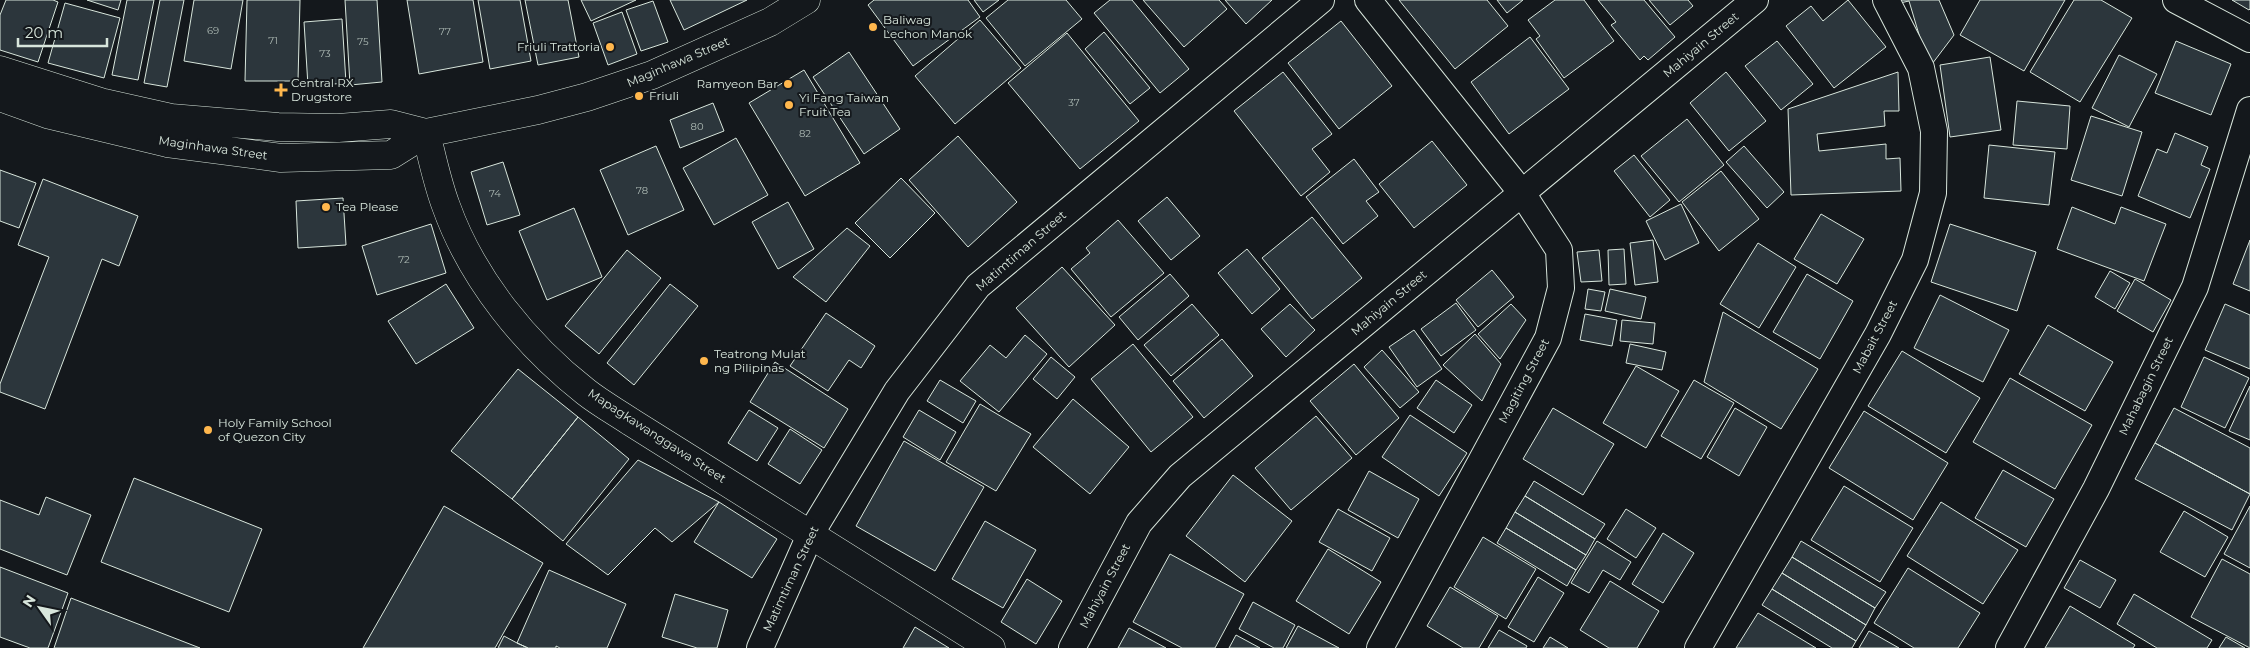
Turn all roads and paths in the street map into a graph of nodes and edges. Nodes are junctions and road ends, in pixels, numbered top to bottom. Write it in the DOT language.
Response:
graph roads {
  1 [pos="806,0"];
  2 [pos="1320,0"];
  3 [pos="1368,0"];
  4 [pos="1755,0"];
  5 [pos="1886,0"];
  6 [pos="2176,0"];
  7 [pos="2250,39"];
  8 [pos="0,70"];
  9 [pos="0,97"];
  10 [pos="2250,110"];
  11 [pos="426,133"];
  12 [pos="1522,193"];
  13 [pos="811,533"];
  14 [pos="760,648"];
  15 [pos="991,648"];
  16 [pos="1072,648"];
  17 [pos="1380,648"];
  18 [pos="1698,648"];
  19 [pos="2009,648"];
  1 -- 11 [label="street, Maginhawa Street"];
  2 -- 13 [label="street, Matimtiman Street"];
  3 -- 12 [label="street, Magiting Street"];
  4 -- 12 [label="street, Mahiyain Street"];
  5 -- 18 [label="street, Mabait Street"];
  6 -- 7 [label="street"];
  8 -- 11 [label="street, Maginhawa Street"];
  9 -- 11 [label="street, Maginhawa Street"];
  10 -- 19 [label="street, Mahabagin Street"];
  11 -- 13 [label="street, Mapagkawanggawa Street"];
  12 -- 16 [label="street, Mahiyain Street"];
  12 -- 17 [label="street, Magiting Street"];
  13 -- 14 [label="street, Matimtiman Street"];
  13 -- 15 [label="street, Mapagkawanggawa Street"];
}
